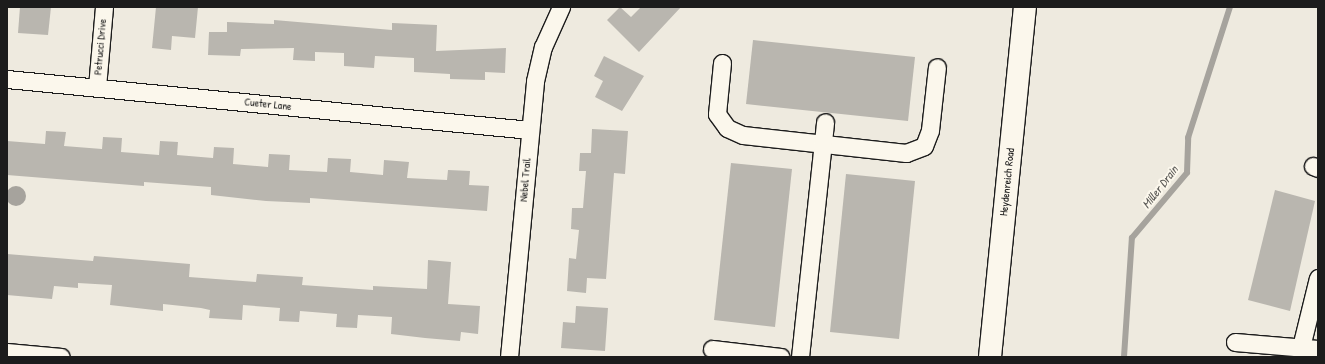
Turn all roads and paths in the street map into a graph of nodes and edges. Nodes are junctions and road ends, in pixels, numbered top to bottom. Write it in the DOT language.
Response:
graph roads {
  1 [pos="104,7"];
  2 [pos="561,7"];
  3 [pos="1025,7"];
  4 [pos="722,62"];
  5 [pos="937,67"];
  6 [pos="7,79"];
  7 [pos="97,86"];
  8 [pos="825,122"];
  9 [pos="530,130"];
  10 [pos="823,144"];
  11 [pos="1318,278"];
  12 [pos="1235,342"];
  13 [pos="1301,347"];
  14 [pos="712,349"];
  15 [pos="1318,350"];
  16 [pos="7,352"];
  17 [pos="61,357"];
  18 [pos="509,357"];
  19 [pos="781,357"];
  20 [pos="800,357"];
  21 [pos="990,357"];
  1 -- 7 [label="street, Petrucci Drive"];
  2 -- 9 [label="street, Nebel Trail"];
  3 -- 21 [label="street, Heydenreich Road"];
  4 -- 10 [label="street"];
  5 -- 10 [label="street"];
  6 -- 7 [label="street, Cueter Lane"];
  7 -- 9 [label="street, Cueter Lane"];
  8 -- 10 [label="street"];
  9 -- 18 [label="street, Nebel Trail"];
  10 -- 20 [label="street"];
  11 -- 13 [label="street"];
  12 -- 13 [label="street"];
  13 -- 15 [label="street"];
  14 -- 19 [label="street"];
  16 -- 17 [label="street"];
}
